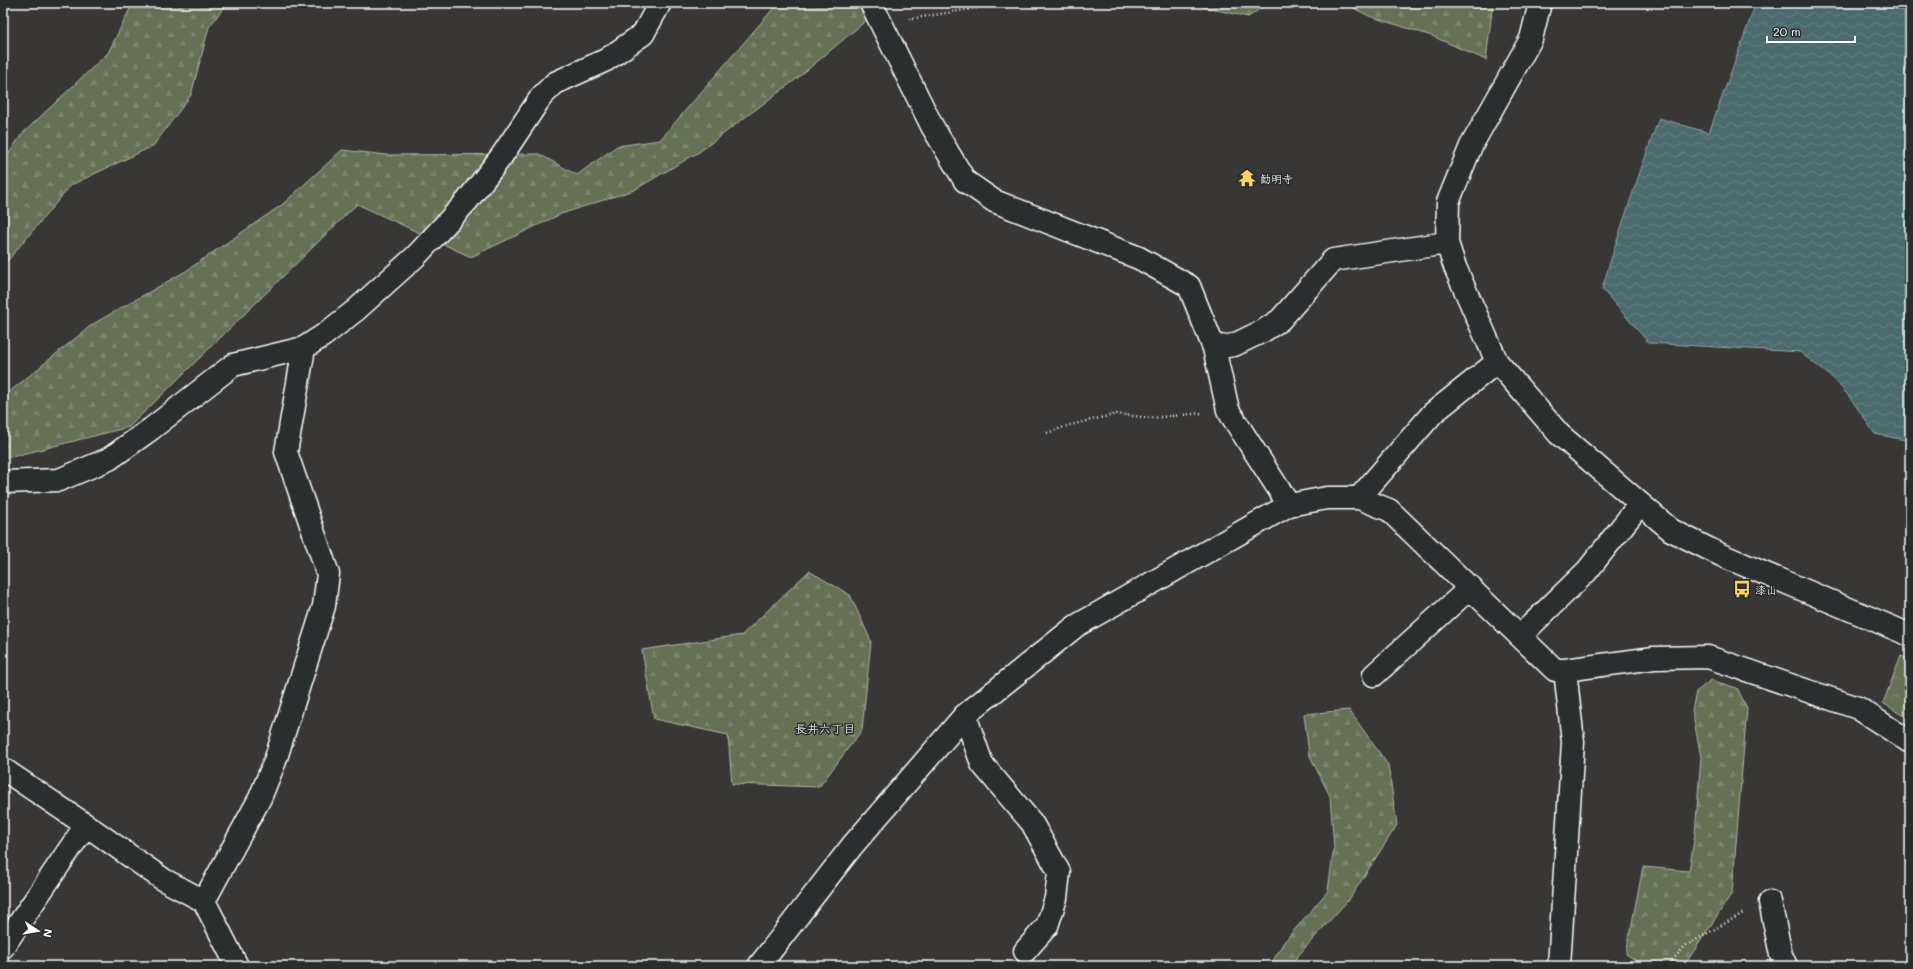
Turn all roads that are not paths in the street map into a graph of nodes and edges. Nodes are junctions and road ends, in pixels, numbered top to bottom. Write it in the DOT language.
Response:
graph roads {
  1 [pos="660,3"];
  2 [pos="871,3"];
  3 [pos="1540,3"];
  4 [pos="1447,243"];
  5 [pos="304,348"];
  6 [pos="1214,348"];
  7 [pos="1497,362"];
  8 [pos="3,482"];
  9 [pos="1359,498"];
  10 [pos="1640,504"];
  11 [pos="1289,505"];
  12 [pos="1471,587"];
  13 [pos="1910,635"];
  14 [pos="1520,636"];
  15 [pos="1564,670"];
  16 [pos="1374,675"];
  17 [pos="965,715"];
  18 [pos="1910,742"];
  19 [pos="3,769"];
  20 [pos="86,825"];
  21 [pos="204,901"];
  22 [pos="1770,902"];
  23 [pos="3,947"];
  24 [pos="1025,951"];
  25 [pos="236,966"];
  26 [pos="759,966"];
  27 [pos="1559,966"];
  28 [pos="1786,966"];
  1 -- 5 [label="street"];
  2 -- 6 [label="street"];
  3 -- 4 [label="street"];
  4 -- 6 [label="street"];
  4 -- 7 [label="street"];
  5 -- 8 [label="street"];
  5 -- 21 [label="street"];
  6 -- 11 [label="street"];
  7 -- 9 [label="street"];
  7 -- 10 [label="street"];
  9 -- 11 [label="street"];
  9 -- 12 [label="street"];
  10 -- 13 [label="street"];
  10 -- 14 [label="street"];
  11 -- 17 [label="street"];
  12 -- 14 [label="street"];
  12 -- 16 [label="street"];
  14 -- 15 [label="street"];
  15 -- 18 [label="street"];
  15 -- 27 [label="street"];
  17 -- 24 [label="street"];
  17 -- 26 [label="street"];
  19 -- 20 [label="street"];
  20 -- 21 [label="street"];
  20 -- 23 [label="street"];
  21 -- 25 [label="street"];
  22 -- 28 [label="street"];
}
